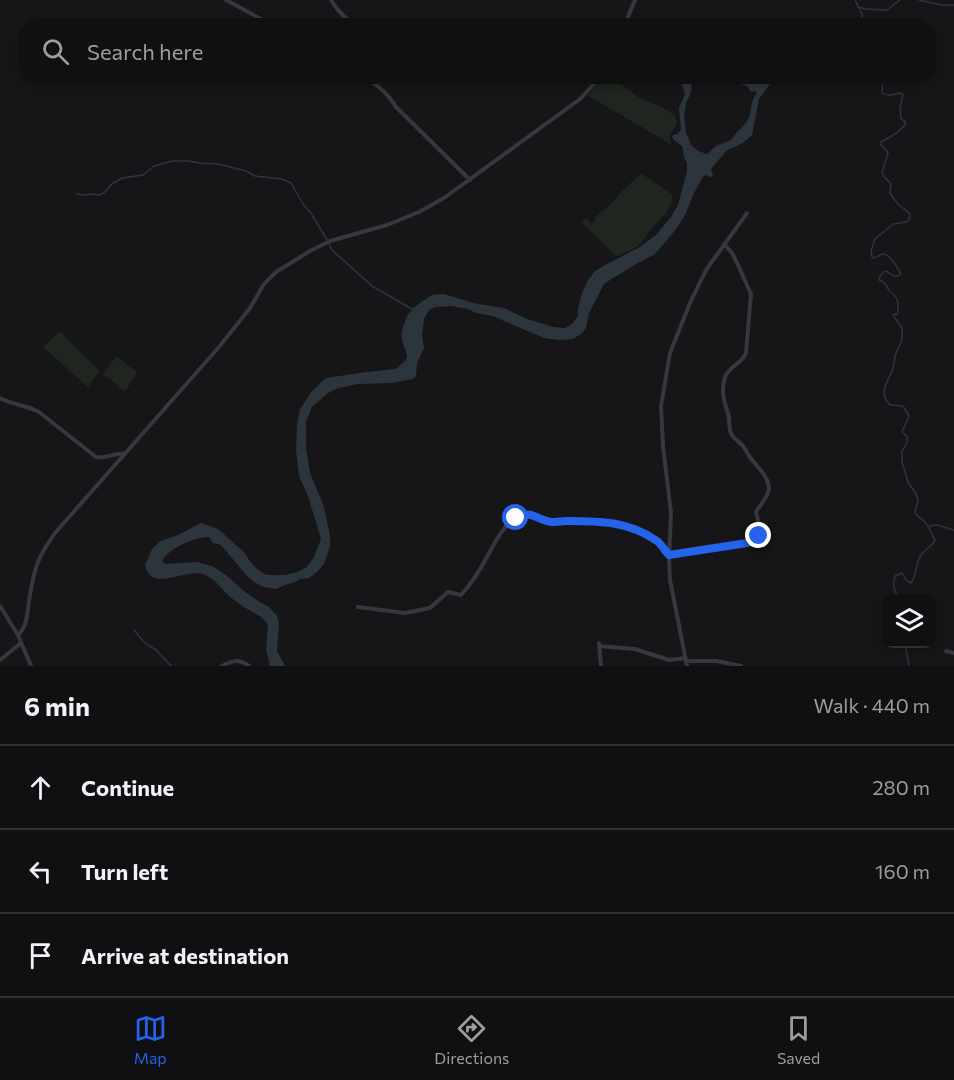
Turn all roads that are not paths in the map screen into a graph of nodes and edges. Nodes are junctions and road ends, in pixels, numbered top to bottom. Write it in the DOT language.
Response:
graph roads {
  1 [pos="226,0"];
  2 [pos="331,0"];
  3 [pos="635,0"];
  4 [pos="259,18"];
  5 [pos="346,18"];
  6 [pos="627,18"];
  7 [pos="377,84"];
  8 [pos="594,84"];
  9 [pos="470,180"];
  10 [pos="747,213"];
  11 [pos="724,244"];
  12 [pos="0,398"];
  13 [pos="124,454"];
  14 [pos="669,555"];
  15 [pos="0,606"];
  16 [pos="358,606"];
  17 [pos="18,635"];
  18 [pos="21,643"];
  19 [pos="946,651"];
  20 [pos="954,653"];
  21 [pos="0,660"];
  22 [pos="686,662"];
  23 [pos="31,666"];
  24 [pos="222,666"];
  25 [pos="249,666"];
  26 [pos="601,666"];
  27 [pos="741,666"];
  1 -- 4 [label="street"];
  2 -- 5 [label="street"];
  3 -- 6 [label="street"];
  7 -- 9 [label="street"];
  8 -- 9 [label="street"];
  9 -- 13 [label="street"];
  10 -- 11 [label="street"];
  11 -- 14 [label="street"];
  11 -- 14 [label="street"];
  12 -- 13 [label="street"];
  13 -- 17 [label="street"];
  14 -- 16 [label="street"];
  14 -- 22 [label="street"];
  15 -- 17 [label="street"];
  17 -- 18 [label="street"];
  18 -- 21 [label="street"];
  18 -- 23 [label="street"];
  19 -- 20 [label="street"];
  22 -- 26 [label="street"];
  22 -- 27 [label="street"];
  24 -- 25 [label="street"];
}
